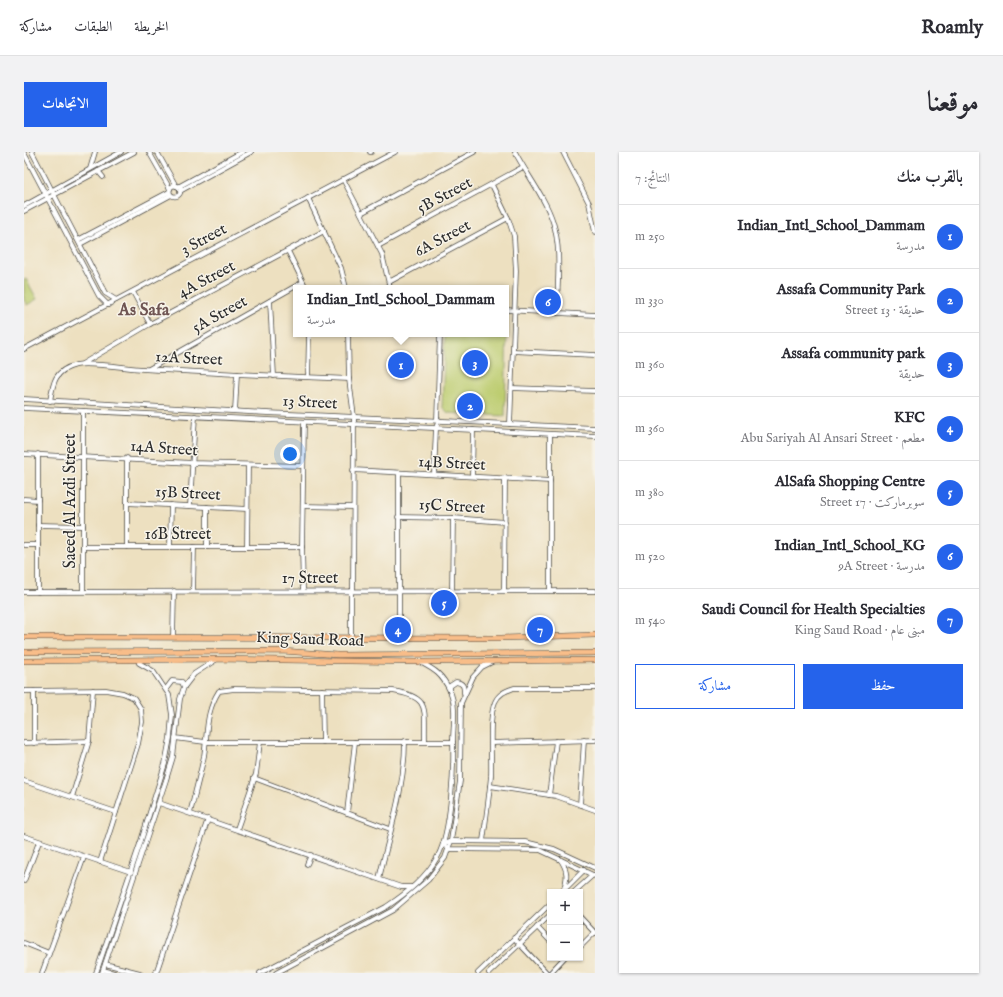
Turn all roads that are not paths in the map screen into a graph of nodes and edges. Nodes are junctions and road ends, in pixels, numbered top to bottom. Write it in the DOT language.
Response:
graph roads {
  1 [pos="32,152"];
  2 [pos="95,152"];
  3 [pos="121,152"];
  4 [pos="134,152"];
  5 [pos="149,152"];
  6 [pos="157,152"];
  7 [pos="242,152"];
  8 [pos="251,152"];
  9 [pos="395,152"];
  10 [pos="474,152"];
  11 [pos="515,152"];
  12 [pos="563,152"];
  13 [pos="24,153"];
  14 [pos="523,167"];
  15 [pos="90,169"];
  16 [pos="98,171"];
  17 [pos="103,177"];
  18 [pos="343,179"];
  19 [pos="492,185"];
  20 [pos="178,188"];
  21 [pos="170,192"];
  22 [pos="54,193"];
  23 [pos="47,196"];
  24 [pos="308,198"];
  25 [pos="24,206"];
  26 [pos="24,211"];
  27 [pos="361,213"];
  28 [pos="593,214"];
  29 [pos="508,218"];
  30 [pos="73,230"];
  31 [pos="324,231"];
  32 [pos="595,232"];
  33 [pos="66,233"];
  34 [pos="79,242"];
  35 [pos="378,246"];
  36 [pos="288,251"];
  37 [pos="91,265"];
  38 [pos="85,268"];
  39 [pos="304,282"];
  40 [pos="389,282"];
  41 [pos="299,285"];
  42 [pos="305,285"];
  43 [pos="345,285"];
  44 [pos="390,285"];
  45 [pos="293,288"];
  46 [pos="133,292"];
  47 [pos="105,293"];
  48 [pos="99,296"];
  49 [pos="116,300"];
  50 [pos="270,301"];
  51 [pos="108,305"];
  52 [pos="509,310"];
  53 [pos="515,310"];
  54 [pos="557,313"];
  55 [pos="595,315"];
  56 [pos="150,324"];
  57 [pos="309,337"];
  58 [pos="348,337"];
  59 [pos="440,337"];
  60 [pos="24,349"];
  61 [pos="514,351"];
  62 [pos="595,355"];
  63 [pos="82,364"];
  64 [pos="149,369"];
  65 [pos="237,374"];
  66 [pos="274,376"];
  67 [pos="308,377"];
  68 [pos="349,378"];
  69 [pos="512,388"];
  70 [pos="595,391"];
  71 [pos="24,399"];
  72 [pos="50,401"];
  73 [pos="24,408"];
  74 [pos="83,411"];
  75 [pos="236,411"];
  76 [pos="194,416"];
  77 [pos="354,417"];
  78 [pos="438,420"];
  79 [pos="304,422"];
  80 [pos="354,424"];
  81 [pos="510,424"];
  82 [pos="436,428"];
  83 [pos="595,428"];
  84 [pos="473,430"];
  85 [pos="550,434"];
  86 [pos="595,436"];
  87 [pos="24,454"];
  88 [pos="38,454"];
  89 [pos="82,456"];
  90 [pos="127,458"];
  91 [pos="192,463"];
  92 [pos="248,465"];
  93 [pos="303,466"];
  94 [pos="353,470"];
  95 [pos="399,473"];
  96 [pos="434,474"];
  97 [pos="472,476"];
  98 [pos="505,478"];
  99 [pos="550,481"];
  100 [pos="24,499"];
  101 [pos="38,500"];
  102 [pos="127,503"];
  103 [pos="171,505"];
  104 [pos="190,506"];
  105 [pos="303,506"];
  106 [pos="207,507"];
  107 [pos="353,507"];
  108 [pos="247,509"];
  109 [pos="398,517"];
  110 [pos="453,518"];
  111 [pos="505,522"];
  112 [pos="38,525"];
  113 [pos="82,526"];
  114 [pos="24,545"];
  115 [pos="38,545"];
  116 [pos="83,547"];
  117 [pos="126,547"];
  118 [pos="170,547"];
  119 [pos="194,547"];
  120 [pos="207,547"];
  121 [pos="247,547"];
  122 [pos="302,547"];
  123 [pos="193,590"];
  124 [pos="303,590"];
  125 [pos="400,590"];
  126 [pos="452,590"];
  127 [pos="504,590"];
  128 [pos="550,590"];
  129 [pos="83,591"];
  130 [pos="174,591"];
  131 [pos="352,591"];
  132 [pos="595,591"];
  133 [pos="24,592"];
  134 [pos="38,592"];
  135 [pos="595,636"];
  136 [pos="24,637"];
  137 [pos="173,637"];
  138 [pos="351,637"];
  139 [pos="399,637"];
  140 [pos="24,652"];
  141 [pos="595,653"];
  142 [pos="217,659"];
  143 [pos="595,660"];
  144 [pos="24,661"];
  145 [pos="420,662"];
  146 [pos="493,662"];
  147 [pos="139,663"];
  148 [pos="184,687"];
  149 [pos="595,688"];
  150 [pos="166,689"];
  151 [pos="93,690"];
  152 [pos="322,690"];
  153 [pos="24,691"];
  154 [pos="34,691"];
  155 [pos="450,691"];
  156 [pos="464,693"];
  157 [pos="175,738"];
  158 [pos="584,740"];
  159 [pos="595,740"];
  160 [pos="89,741"];
  161 [pos="405,741"];
  162 [pos="425,741"];
  163 [pos="556,741"];
  164 [pos="34,742"];
  165 [pos="205,742"];
  166 [pos="260,742"];
  167 [pos="323,742"];
  168 [pos="356,742"];
  169 [pos="453,742"];
  170 [pos="492,742"];
  171 [pos="24,743"];
  172 [pos="254,778"];
  173 [pos="24,781"];
  174 [pos="490,786"];
  175 [pos="549,795"];
  176 [pos="72,797"];
  177 [pos="159,803"];
  178 [pos="580,804"];
  179 [pos="595,810"];
  180 [pos="116,812"];
  181 [pos="190,813"];
  182 [pos="347,813"];
  183 [pos="208,819"];
  184 [pos="237,829"];
  185 [pos="390,829"];
  186 [pos="24,836"];
  187 [pos="452,841"];
  188 [pos="483,841"];
  189 [pos="39,842"];
  190 [pos="443,844"];
  191 [pos="449,849"];
  192 [pos="311,855"];
  193 [pos="84,857"];
  194 [pos="560,858"];
  195 [pos="100,862"];
  196 [pos="307,864"];
  197 [pos="595,868"];
  198 [pos="584,870"];
  199 [pos="130,872"];
  200 [pos="594,875"];
  201 [pos="379,879"];
  202 [pos="24,881"];
  203 [pos="412,887"];
  204 [pos="563,889"];
  205 [pos="565,889"];
  206 [pos="578,889"];
  207 [pos="547,907"];
  208 [pos="547,918"];
  209 [pos="583,920"];
  210 [pos="537,927"];
  211 [pos="595,933"];
  212 [pos="514,938"];
  213 [pos="547,938"];
  214 [pos="24,943"];
  215 [pos="520,944"];
  216 [pos="583,944"];
  217 [pos="49,952"];
  218 [pos="561,961"];
  219 [pos="105,964"];
  220 [pos="103,972"];
  221 [pos="42,973"];
  222 [pos="96,973"];
  223 [pos="114,973"];
  224 [pos="140,973"];
  225 [pos="156,973"];
  226 [pos="260,973"];
  227 [pos="276,973"];
  228 [pos="478,973"];
  229 [pos="489,973"];
  230 [pos="549,973"];
  1 -- 22 [label="street"];
  2 -- 15 [label="street"];
  3 -- 15 [label="street"];
  4 -- 16 [label="street"];
  5 -- 21 [label="street"];
  6 -- 20 [label="street"];
  7 -- 20 [label="street"];
  8 -- 20 [label="street"];
  9 -- 18 [label="street, 3 Street"];
  10 -- 27 [label="street"];
  11 -- 14 [label="street"];
  12 -- 28 [label="street"];
  13 -- 23 [label="street"];
  14 -- 19 [label="street, 5B Street"];
  14 -- 54 [label="street"];
  15 -- 22 [label="street"];
  16 -- 17 [label="street"];
  16 -- 22 [label="street"];
  18 -- 24 [label="street, 3 Street"];
  18 -- 27 [label="street"];
  19 -- 29 [label="street"];
  19 -- 35 [label="street, 5B Street"];
  20 -- 21 [label="street"];
  20 -- 21 [label="street"];
  21 -- 34 [label="street"];
  22 -- 23 [label="street"];
  22 -- 30 [label="street"];
  23 -- 25 [label="street"];
  23 -- 26 [label="street"];
  23 -- 33 [label="street"];
  24 -- 31 [label="street"];
  24 -- 46 [label="street, 3 Street"];
  27 -- 35 [label="street"];
  28 -- 32 [label="street"];
  29 -- 40 [label="street, 6A Street"];
  29 -- 53 [label="street"];
  30 -- 33 [label="street"];
  30 -- 34 [label="street"];
  31 -- 36 [label="street, 4A Street"];
  31 -- 43 [label="street"];
  33 -- 38 [label="street"];
  34 -- 37 [label="street"];
  35 -- 40 [label="street"];
  36 -- 39 [label="street"];
  36 -- 56 [label="street, 4A Street"];
  37 -- 38 [label="street"];
  37 -- 47 [label="street"];
  38 -- 48 [label="street"];
  39 -- 41 [label="street, 5A Street"];
  39 -- 42 [label="street"];
  40 -- 44 [label="street"];
  45 -- 50 [label="street, 5A Street"];
  46 -- 49 [label="street, 3 Street"];
  46 -- 56 [label="street"];
  47 -- 48 [label="street"];
  47 -- 49 [label="street"];
  48 -- 51 [label="street"];
  49 -- 51 [label="street, 3 Street"];
  50 -- 64 [label="street, 5A Street"];
  50 -- 66 [label="street"];
  51 -- 60 [label="street, 3 Street"];
  52 -- 53 [label="street"];
  53 -- 54 [label="street"];
  53 -- 61 [label="street"];
  54 -- 55 [label="street"];
  56 -- 63 [label="street, 4A Street"];
  57 -- 67 [label="street"];
  58 -- 68 [label="street"];
  59 -- 78 [label="street"];
  61 -- 62 [label="street"];
  61 -- 69 [label="street"];
  63 -- 64 [label="street, 12A Street"];
  63 -- 72 [label="street, 12A Street"];
  64 -- 65 [label="street, 12A Street"];
  65 -- 66 [label="street, 12A Street"];
  65 -- 75 [label="street"];
  66 -- 67 [label="street, 12A Street"];
  67 -- 68 [label="street, 12A Street"];
  68 -- 77 [label="street"];
  69 -- 70 [label="street"];
  69 -- 81 [label="street"];
  71 -- 72 [label="street, 13 Street"];
  72 -- 75 [label="street, 13 Street"];
  73 -- 74 [label="street, 13 Street"];
  74 -- 76 [label="street, 13 Street"];
  74 -- 89 [label="street, Saeed Al Azdi Street"];
  75 -- 77 [label="street, 13 Street"];
  76 -- 79 [label="street, 13 Street"];
  76 -- 91 [label="street"];
  77 -- 78 [label="street, 13 Street"];
  77 -- 80 [label="street"];
  78 -- 81 [label="street, 13 Street"];
  78 -- 82 [label="street"];
  79 -- 80 [label="street, 13 Street"];
  79 -- 93 [label="street"];
  80 -- 82 [label="street, 13 Street"];
  80 -- 94 [label="street"];
  81 -- 83 [label="street, 13 Street"];
  82 -- 84 [label="street, 13 Street"];
  82 -- 96 [label="street"];
  84 -- 85 [label="street, 13 Street"];
  84 -- 97 [label="street"];
  85 -- 86 [label="street, 13 Street"];
  85 -- 99 [label="street"];
  87 -- 88 [label="street, 14A Street"];
  88 -- 89 [label="street, 14A Street"];
  88 -- 101 [label="street"];
  89 -- 90 [label="street, 14A Street"];
  89 -- 113 [label="street, Saeed Al Azdi Street"];
  90 -- 91 [label="street, 14A Street"];
  90 -- 102 [label="street"];
  91 -- 92 [label="street, 14A Street"];
  91 -- 104 [label="street"];
  92 -- 93 [label="street, 14A Street"];
  92 -- 108 [label="street"];
  93 -- 105 [label="street"];
  94 -- 95 [label="street, 14B Street"];
  94 -- 107 [label="street"];
  95 -- 96 [label="street, 14B Street"];
  95 -- 109 [label="street"];
  96 -- 97 [label="street, 14B Street"];
  97 -- 98 [label="street, 14B Street"];
  98 -- 99 [label="street, 14B Street"];
  98 -- 111 [label="street"];
  99 -- 128 [label="street"];
  100 -- 101 [label="street"];
  101 -- 112 [label="street"];
  102 -- 103 [label="street, 15B Street"];
  102 -- 117 [label="street"];
  103 -- 104 [label="street, 15B Street"];
  103 -- 118 [label="street"];
  104 -- 106 [label="street, 15B Street"];
  105 -- 107 [label="street"];
  105 -- 122 [label="street"];
  106 -- 108 [label="street, 15B Street"];
  106 -- 120 [label="street"];
  107 -- 131 [label="street"];
  108 -- 121 [label="street"];
  109 -- 110 [label="street, 15C Street"];
  109 -- 125 [label="street"];
  110 -- 111 [label="street, 15C Street"];
  110 -- 126 [label="street"];
  111 -- 127 [label="street"];
  112 -- 113 [label="street"];
  112 -- 115 [label="street"];
  113 -- 116 [label="street, Saeed Al Azdi Street"];
  114 -- 115 [label="street"];
  115 -- 134 [label="street"];
  116 -- 117 [label="street, 16B Street"];
  116 -- 129 [label="street, Saeed Al Azdi Street"];
  117 -- 118 [label="street, 16B Street"];
  118 -- 119 [label="street, 16B Street"];
  119 -- 120 [label="street, 16B Street"];
  119 -- 123 [label="street"];
  120 -- 121 [label="street, 16B Street"];
  121 -- 122 [label="street, 16B Street"];
  122 -- 124 [label="street"];
  123 -- 124 [label="street, 17 Street"];
  123 -- 130 [label="street, 17 Street"];
  124 -- 131 [label="street, 17 Street"];
  125 -- 126 [label="street, 17 Street"];
  125 -- 131 [label="street, 17 Street"];
  125 -- 139 [label="street"];
  126 -- 127 [label="street, 17 Street"];
  127 -- 128 [label="street, 17 Street"];
  128 -- 132 [label="street, 17 Street"];
  129 -- 130 [label="street, 17 Street"];
  129 -- 134 [label="street, 17 Street"];
  130 -- 137 [label="street"];
  131 -- 138 [label="street"];
  133 -- 134 [label="street, 17 Street"];
  135 -- 139 [label="main road, King Saud Road"];
  136 -- 137 [label="main road, King Saud Road"];
  137 -- 138 [label="main road, King Saud Road"];
  138 -- 139 [label="main road, King Saud Road"];
  140 -- 141 [label="main road, King Saud Road"];
  142 -- 144 [label="main road"];
  142 -- 145 [label="main road"];
  142 -- 148 [label="street"];
  143 -- 146 [label="main road"];
  145 -- 146 [label="main road"];
  145 -- 155 [label="street"];
  146 -- 156 [label="street"];
  147 -- 150 [label="street"];
  148 -- 150 [label="street"];
  148 -- 157 [label="street"];
  149 -- 170 [label="street"];
  150 -- 199 [label="street"];
  151 -- 154 [label="street"];
  151 -- 160 [label="street"];
  151 -- 180 [label="street"];
  152 -- 162 [label="street"];
  152 -- 165 [label="street"];
  152 -- 167 [label="street"];
  153 -- 154 [label="street"];
  154 -- 164 [label="street"];
  155 -- 156 [label="street"];
  155 -- 169 [label="street"];
  156 -- 187 [label="street"];
  157 -- 165 [label="street"];
  157 -- 177 [label="street"];
  158 -- 159 [label="street"];
  158 -- 163 [label="street"];
  158 -- 178 [label="street"];
  160 -- 164 [label="street"];
  160 -- 176 [label="street"];
  161 -- 162 [label="street"];
  161 -- 168 [label="street"];
  161 -- 185 [label="street"];
  162 -- 169 [label="street"];
  163 -- 170 [label="street"];
  163 -- 175 [label="street"];
  164 -- 171 [label="street"];
  165 -- 166 [label="street"];
  165 -- 181 [label="street"];
  166 -- 167 [label="street"];
  166 -- 172 [label="street"];
  167 -- 168 [label="street"];
  168 -- 182 [label="street"];
  169 -- 190 [label="street"];
  170 -- 174 [label="street"];
  172 -- 182 [label="street"];
  172 -- 184 [label="street"];
  173 -- 176 [label="street"];
  174 -- 175 [label="street"];
  174 -- 188 [label="street"];
  175 -- 178 [label="street"];
  176 -- 180 [label="street"];
  177 -- 181 [label="street"];
  177 -- 219 [label="street"];
  178 -- 179 [label="street"];
  180 -- 195 [label="street"];
  181 -- 183 [label="street"];
  182 -- 185 [label="street"];
  183 -- 184 [label="street"];
  183 -- 225 [label="street"];
  184 -- 192 [label="street"];
  185 -- 201 [label="street"];
  186 -- 189 [label="street"];
  187 -- 188 [label="street"];
  187 -- 190 [label="street"];
  187 -- 191 [label="street"];
  188 -- 197 [label="street"];
  189 -- 193 [label="street"];
  189 -- 202 [label="street"];
  190 -- 191 [label="street"];
  190 -- 203 [label="street"];
  191 -- 194 [label="street"];
  191 -- 227 [label="street"];
  192 -- 196 [label="street"];
  192 -- 201 [label="street"];
  193 -- 195 [label="street"];
  193 -- 217 [label="street"];
  194 -- 198 [label="street"];
  194 -- 204 [label="street"];
  195 -- 199 [label="street"];
  198 -- 200 [label="street"];
  198 -- 205 [label="street"];
  199 -- 222 [label="street"];
  200 -- 206 [label="street"];
  201 -- 203 [label="street"];
  203 -- 226 [label="street"];
  207 -- 212 [label="street"];
  208 -- 210 [label="street"];
  209 -- 211 [label="street"];
  210 -- 213 [label="street"];
  210 -- 215 [label="street"];
  211 -- 216 [label="street"];
  212 -- 215 [label="street"];
  212 -- 228 [label="street"];
  214 -- 217 [label="street"];
  215 -- 229 [label="street"];
  215 -- 230 [label="street"];
  217 -- 221 [label="street"];
  218 -- 230 [label="street"];
  219 -- 220 [label="street"];
  219 -- 224 [label="street"];
  220 -- 223 [label="street"];
}
